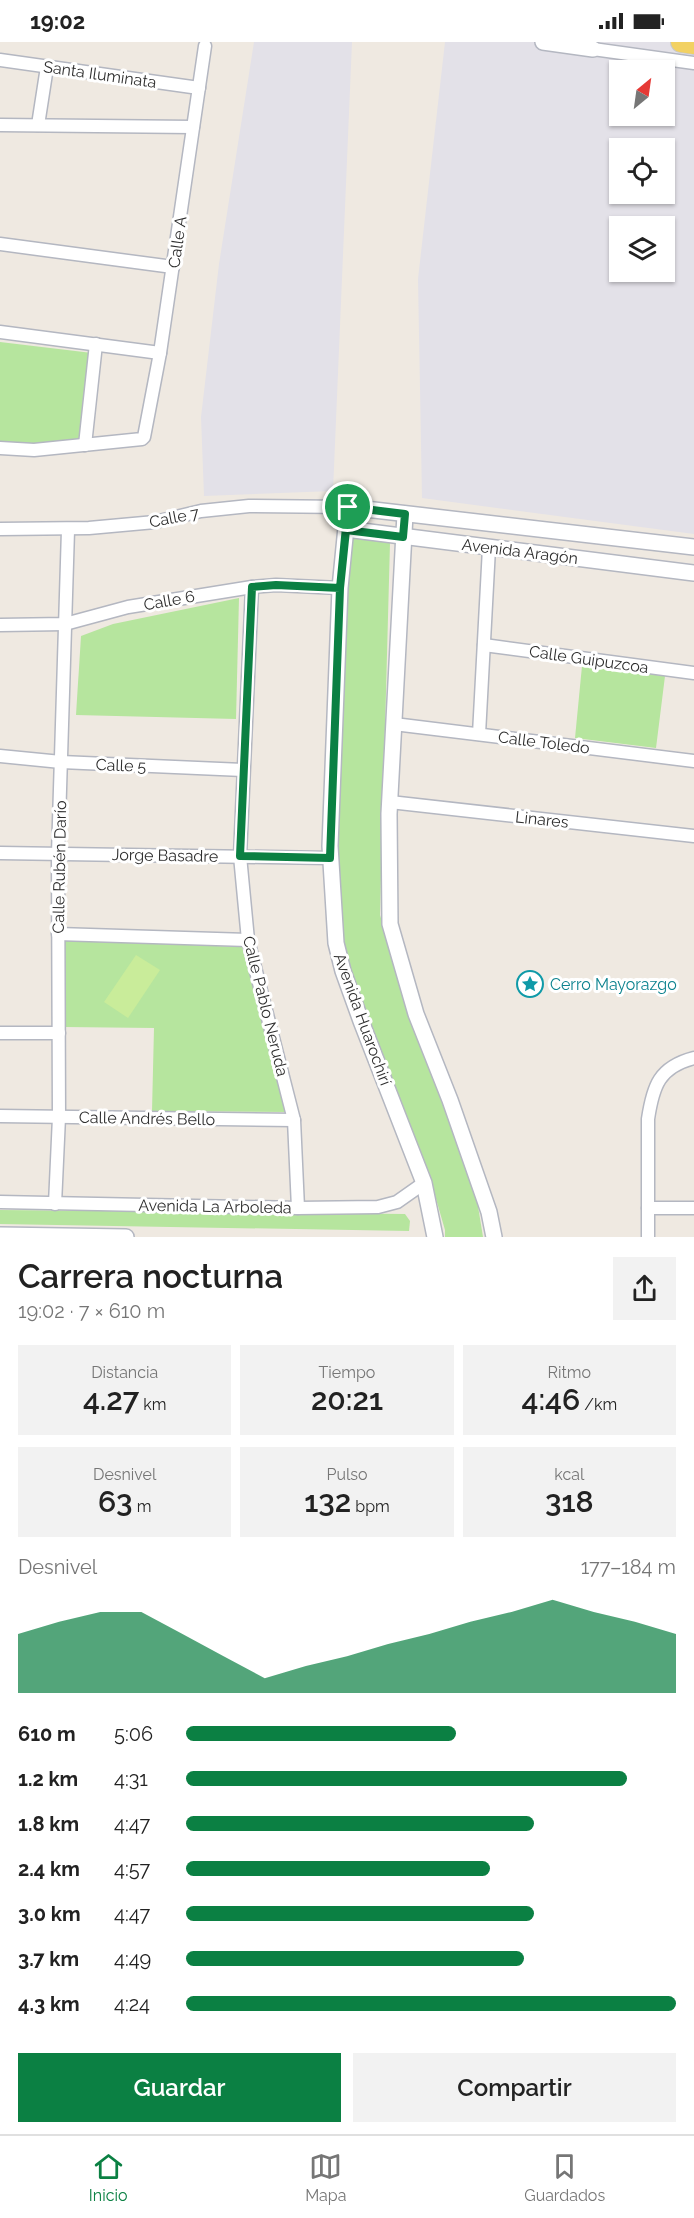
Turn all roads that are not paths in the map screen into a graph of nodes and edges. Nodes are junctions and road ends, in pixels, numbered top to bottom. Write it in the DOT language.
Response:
graph roads {
  1 [pos="543,42"];
  2 [pos="681,42"];
  3 [pos="694,44"];
  4 [pos="205,46"];
  5 [pos="593,49"];
  6 [pos="0,60"];
  7 [pos="694,63"];
  8 [pos="47,67"];
  9 [pos="199,88"];
  10 [pos="0,125"];
  11 [pos="38,125"];
  12 [pos="193,127"];
  13 [pos="0,244"];
  14 [pos="173,267"];
  15 [pos="0,332"];
  16 [pos="96,344"];
  17 [pos="160,353"];
  18 [pos="85,445"];
  19 [pos="0,448"];
  20 [pos="348,507"];
  21 [pos="405,514"];
  22 [pos="0,529"];
  23 [pos="68,530"];
  24 [pos="346,530"];
  25 [pos="403,537"];
  26 [pos="489,548"];
  27 [pos="694,548"];
  28 [pos="694,573"];
  29 [pos="252,587"];
  30 [pos="340,588"];
  31 [pos="65,624"];
  32 [pos="0,625"];
  33 [pos="484,645"];
  34 [pos="694,673"];
  35 [pos="394,724"];
  36 [pos="479,734"];
  37 [pos="0,756"];
  38 [pos="694,761"];
  39 [pos="61,762"];
  40 [pos="243,770"];
  41 [pos="390,802"];
  42 [pos="694,836"];
  43 [pos="0,853"];
  44 [pos="58,854"];
  45 [pos="240,856"];
  46 [pos="330,858"];
  47 [pos="58,934"];
  48 [pos="248,940"];
  49 [pos="0,1033"];
  50 [pos="59,1033"];
  51 [pos="694,1058"];
  52 [pos="0,1116"];
  53 [pos="59,1117"];
  54 [pos="294,1120"];
  55 [pos="423,1183"];
  56 [pos="0,1202"];
  57 [pos="55,1204"];
  58 [pos="298,1208"];
  59 [pos="648,1208"];
  60 [pos="694,1208"];
  61 [pos="0,1235"];
  62 [pos="126,1237"];
  63 [pos="435,1237"];
  64 [pos="494,1237"];
  65 [pos="648,1237"];
  1 -- 5 [label="street"];
  2 -- 3 [label="main road"];
  4 -- 9 [label="street, Calle A"];
  5 -- 7 [label="street"];
  6 -- 8 [label="street, Santa Iluminata"];
  8 -- 9 [label="street, Santa Iluminata"];
  8 -- 11 [label="street"];
  9 -- 12 [label="street, Calle A"];
  10 -- 11 [label="street"];
  11 -- 12 [label="street"];
  12 -- 14 [label="street, Calle A"];
  13 -- 14 [label="street"];
  14 -- 17 [label="street, Calle A"];
  15 -- 16 [label="street"];
  16 -- 17 [label="street"];
  16 -- 18 [label="street"];
  17 -- 18 [label="street, Calle A"];
  18 -- 19 [label="street"];
  20 -- 21 [label="street, Avenida Aragón"];
  20 -- 23 [label="street, Calle 7"];
  20 -- 24 [label="street, Avenida Huarochirí"];
  21 -- 25 [label="street"];
  21 -- 27 [label="street, Avenida Aragón"];
  22 -- 23 [label="street, Calle 7"];
  23 -- 31 [label="street, Calle Rubén Darío"];
  24 -- 25 [label="street, Avenida Aragón"];
  24 -- 30 [label="street, Avenida Huarochirí"];
  25 -- 26 [label="street, Avenida Aragón"];
  25 -- 35 [label="street"];
  26 -- 28 [label="street, Avenida Aragón"];
  26 -- 33 [label="street"];
  29 -- 30 [label="street, Calle 6"];
  29 -- 31 [label="street, Calle 6"];
  29 -- 40 [label="street, Calle Pablo Neruda"];
  30 -- 46 [label="street, Avenida Huarochirí"];
  31 -- 32 [label="street, Calle 6"];
  31 -- 39 [label="street, Calle Rubén Darío"];
  33 -- 34 [label="street, Calle Guipuzcoa"];
  33 -- 36 [label="street"];
  35 -- 36 [label="street, Calle Toledo"];
  35 -- 41 [label="street"];
  36 -- 38 [label="street, Calle Toledo"];
  37 -- 39 [label="street, Calle 5"];
  39 -- 40 [label="street, Calle 5"];
  39 -- 44 [label="street, Calle Rubén Darío"];
  40 -- 45 [label="street, Calle Pablo Neruda"];
  41 -- 42 [label="street, Linares"];
  41 -- 64 [label="street"];
  43 -- 44 [label="street, Jorge Basadre"];
  44 -- 45 [label="street, Jorge Basadre"];
  44 -- 47 [label="street, Calle Rubén Darío"];
  45 -- 46 [label="street, Jorge Basadre"];
  45 -- 48 [label="street, Calle Pablo Neruda"];
  46 -- 55 [label="street, Avenida Huarochirí"];
  47 -- 48 [label="street"];
  47 -- 50 [label="street, Calle Rubén Darío"];
  48 -- 54 [label="street, Calle Pablo Neruda"];
  49 -- 50 [label="street"];
  50 -- 53 [label="street, Calle Rubén Darío"];
  51 -- 59 [label="street"];
  52 -- 53 [label="street, Calle Andrés Bello"];
  53 -- 54 [label="street, Calle Andrés Bello"];
  53 -- 57 [label="street, Calle Rubén Darío"];
  54 -- 58 [label="street, Calle Pablo Neruda"];
  55 -- 58 [label="street, Avenida La Arboleda"];
  55 -- 63 [label="street, Avenida Huarochirí"];
  56 -- 57 [label="street, Avenida La Arboleda"];
  57 -- 58 [label="street, Avenida La Arboleda"];
  59 -- 60 [label="street"];
  59 -- 65 [label="street"];
  61 -- 62 [label="street"];
}
